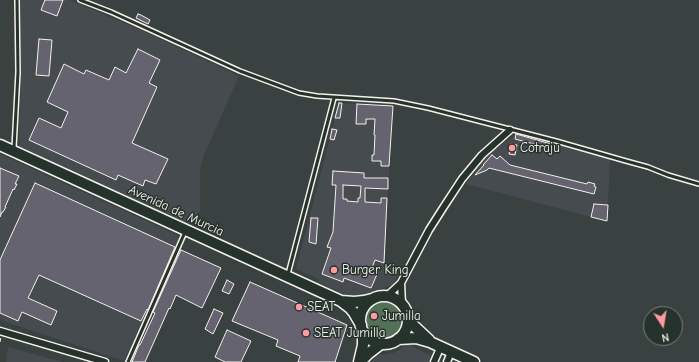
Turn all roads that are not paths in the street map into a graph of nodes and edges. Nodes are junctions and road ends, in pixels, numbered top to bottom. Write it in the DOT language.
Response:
graph roads {
  1 [pos="17,0"];
  2 [pos="80,0"];
  3 [pos="334,98"];
  4 [pos="510,130"];
  5 [pos="0,145"];
  6 [pos="14,152"];
  7 [pos="699,184"];
  8 [pos="186,230"];
  9 [pos="287,277"];
  10 [pos="401,283"];
  11 [pos="387,296"];
  12 [pos="374,298"];
  13 [pos="341,300"];
  14 [pos="402,304"];
  15 [pos="407,317"];
  16 [pos="362,328"];
  17 [pos="0,331"];
  18 [pos="398,339"];
  19 [pos="430,342"];
  20 [pos="382,344"];
  21 [pos="441,346"];
  22 [pos="451,352"];
  23 [pos="105,362"];
  24 [pos="128,362"];
  25 [pos="359,362"];
  26 [pos="434,362"];
  27 [pos="447,362"];
  28 [pos="474,362"];
  1 -- 6 [label="lane"];
  2 -- 3 [label="lane"];
  3 -- 4 [label="lane"];
  3 -- 9 [label="lane"];
  4 -- 7 [label="lane"];
  4 -- 10 [label="street"];
  5 -- 6 [label="main road, Avenida de Murcia"];
  6 -- 8 [label="main road, Avenida de Murcia"];
  8 -- 9 [label="main road, Avenida de Murcia"];
  8 -- 24 [label="lane"];
  9 -- 13 [label="main road, Avenida de Murcia"];
  10 -- 11 [label="street"];
  10 -- 14 [label="street"];
  11 -- 12 [label="main road"];
  11 -- 14 [label="main road"];
  12 -- 13 [label="main road, Avenida de Murcia"];
  12 -- 16 [label="main road"];
  13 -- 16 [label="main road, Avenida de Murcia"];
  14 -- 15 [label="main road"];
  15 -- 18 [label="main road"];
  15 -- 19 [label="main road"];
  16 -- 20 [label="main road"];
  16 -- 25 [label="main road"];
  17 -- 23 [label="street"];
  18 -- 19 [label="main road"];
  18 -- 20 [label="main road"];
  19 -- 21 [label="main road"];
  20 -- 25 [label="main road"];
  21 -- 22 [label="main road"];
  21 -- 26 [label="street"];
  22 -- 27 [label="street"];
  22 -- 28 [label="main road"];
}
